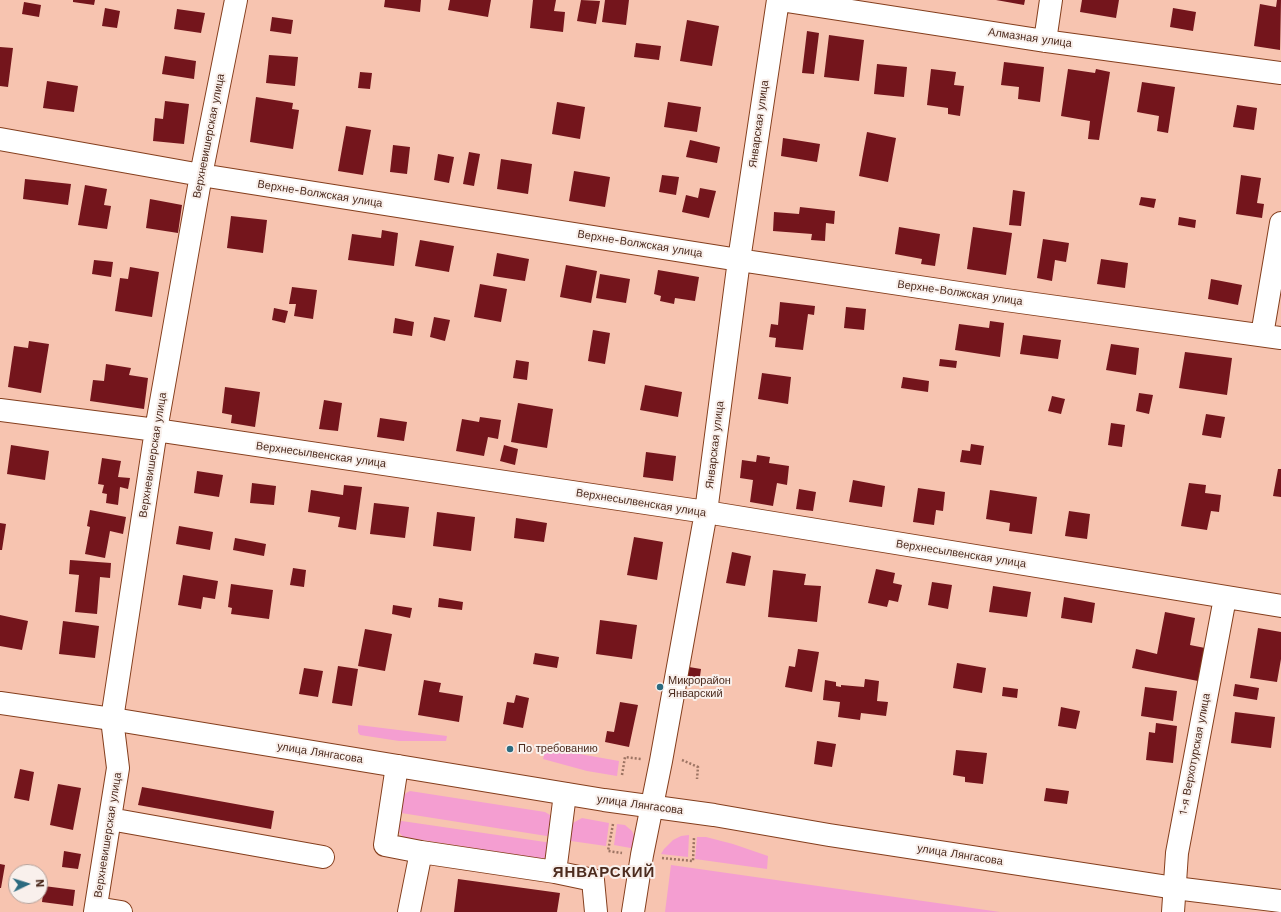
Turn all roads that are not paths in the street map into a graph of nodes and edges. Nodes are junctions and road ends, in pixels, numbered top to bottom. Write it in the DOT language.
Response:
graph roads {
  1 [pos="236,0"];
  2 [pos="779,0"];
  3 [pos="1051,0"];
  4 [pos="1044,41"];
  5 [pos="1281,72"];
  6 [pos="0,139"];
  7 [pos="201,175"];
  8 [pos="1281,223"];
  9 [pos="739,260"];
  10 [pos="1272,337"];
  11 [pos="0,410"];
  12 [pos="156,430"];
  13 [pos="706,512"];
  14 [pos="1225,598"];
  15 [pos="1281,606"];
  16 [pos="0,703"];
  17 [pos="112,719"];
  18 [pos="397,766"];
  19 [pos="565,794"];
  20 [pos="653,806"];
  21 [pos="110,819"];
  22 [pos="421,852"];
  23 [pos="323,857"];
  24 [pos="555,872"];
  25 [pos="1175,888"];
  26 [pos="1281,901"];
  27 [pos="96,910"];
  28 [pos="121,912"];
  29 [pos="409,912"];
  30 [pos="596,912"];
  31 [pos="633,912"];
  32 [pos="1173,912"];
  1 -- 7 [label="street, Верхневишерская улица"];
  2 -- 4 [label="street, Алмазная улица"];
  2 -- 9 [label="street, Январская улица"];
  3 -- 4 [label="street"];
  4 -- 5 [label="street, Алмазная улица"];
  6 -- 7 [label="street, Верхне-Волжская улица"];
  7 -- 9 [label="street, Верхне-Волжская улица"];
  7 -- 12 [label="street, Верхневишерская улица"];
  8 -- 10 [label="street"];
  9 -- 10 [label="street, Верхне-Волжская улица"];
  9 -- 13 [label="street, Январская улица"];
  11 -- 12 [label="street, Верхнесылвенская улица"];
  12 -- 13 [label="street, Верхнесылвенская улица"];
  12 -- 17 [label="street, Верхневишерская улица"];
  13 -- 14 [label="street, Верхнесылвенская улица"];
  13 -- 20 [label="street, Январская улица"];
  14 -- 15 [label="street, Верхнесылвенская улица"];
  14 -- 25 [label="street, 1-я Верхотурская улица"];
  16 -- 17 [label="street, улица Лянгасова"];
  17 -- 18 [label="street, улица Лянгасова"];
  17 -- 21 [label="street, Верхневишерская улица"];
  18 -- 19 [label="street, улица Лянгасова"];
  18 -- 22 [label="street"];
  19 -- 20 [label="street, улица Лянгасова"];
  19 -- 24 [label="street"];
  20 -- 25 [label="street, улица Лянгасова"];
  20 -- 31 [label="street, Январская улица"];
  21 -- 23 [label="street"];
  21 -- 27 [label="street, Верхневишерская улица"];
  22 -- 24 [label="street"];
  22 -- 29 [label="street"];
  24 -- 30 [label="street"];
  25 -- 26 [label="street, улица Лянгасова"];
  25 -- 32 [label="street, 1-я Верхотурская улица"];
  27 -- 28 [label="street"];
}
